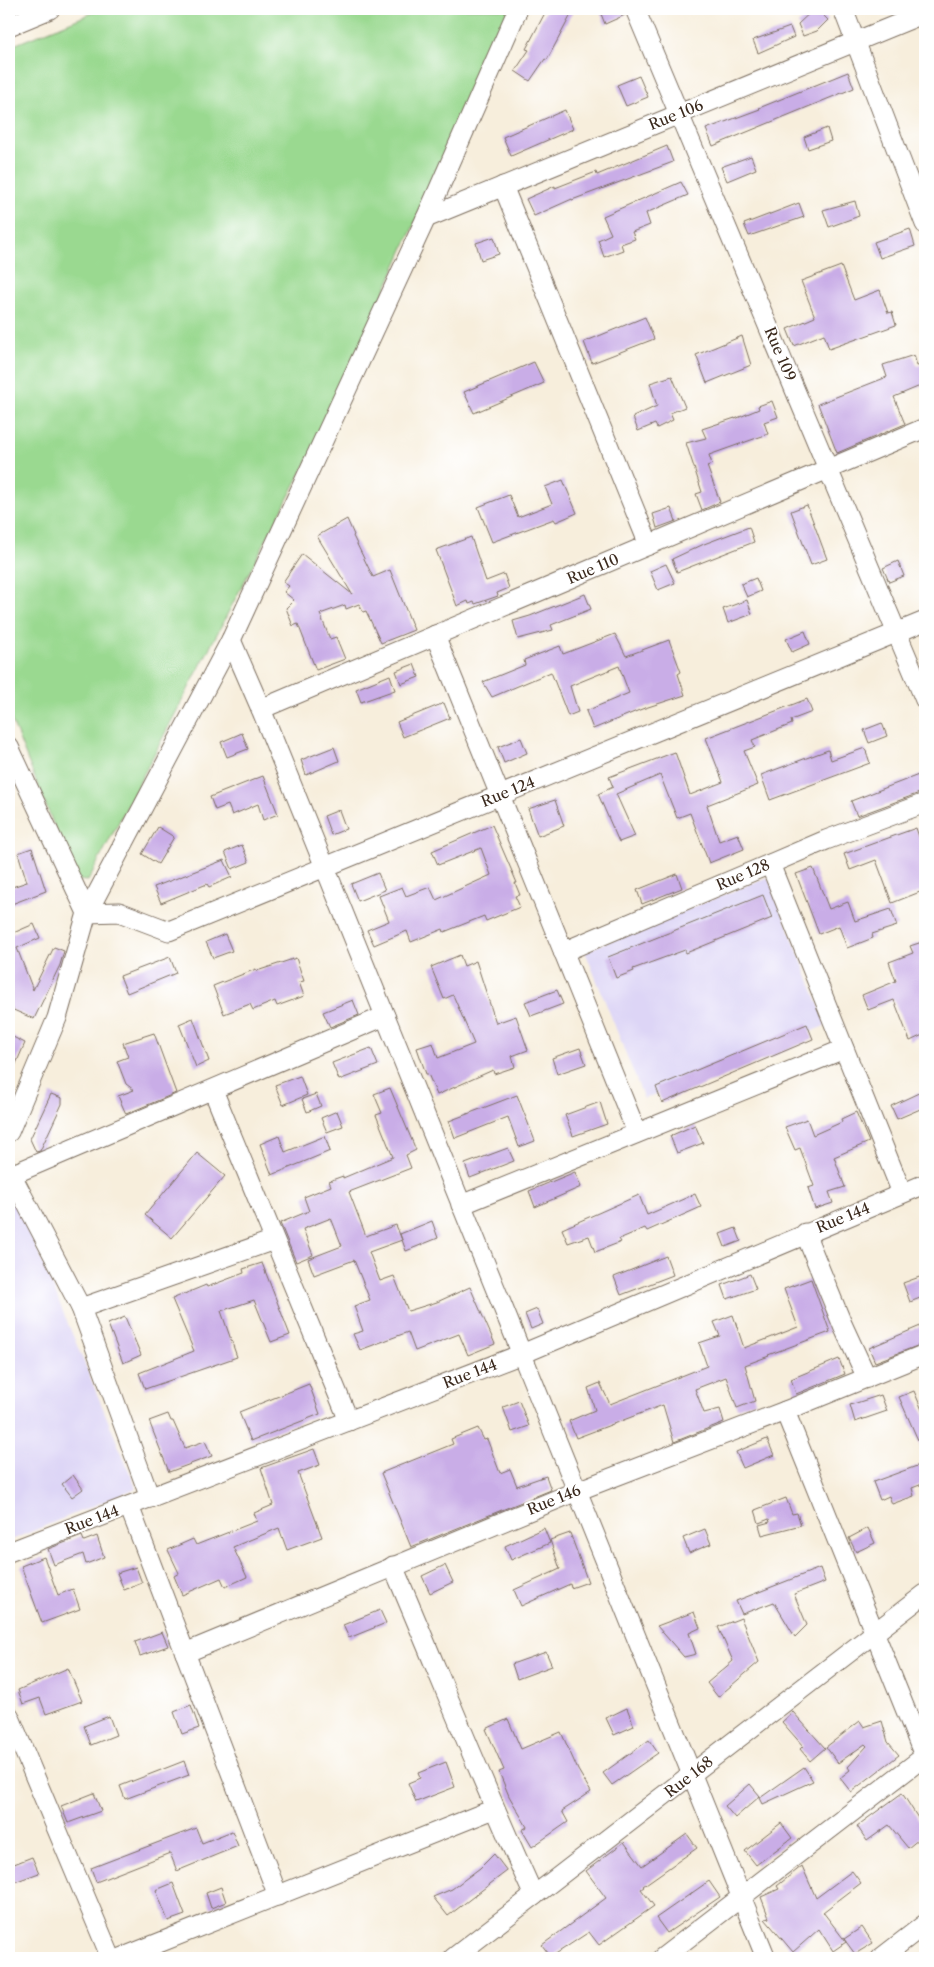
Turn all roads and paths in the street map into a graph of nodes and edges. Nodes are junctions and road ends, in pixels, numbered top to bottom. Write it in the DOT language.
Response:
graph roads {
  1 [pos="50,9"];
  2 [pos="518,9"];
  3 [pos="635,9"];
  4 [pos="843,9"];
  5 [pos="925,13"];
  6 [pos="9,26"];
  7 [pos="855,41"];
  8 [pos="680,114"];
  9 [pos="503,186"];
  10 [pos="919,189"];
  11 [pos="426,218"];
  12 [pos="925,224"];
  13 [pos="925,428"];
  14 [pos="829,469"];
  15 [pos="649,545"];
  16 [pos="925,621"];
  17 [pos="897,633"];
  18 [pos="435,635"];
  19 [pos="231,640"];
  20 [pos="925,700"];
  21 [pos="261,709"];
  22 [pos="9,747"];
  23 [pos="500,795"];
  24 [pos="925,803"];
  25 [pos="770,864"];
  26 [pos="325,867"];
  27 [pos="87,914"];
  28 [pos="563,952"];
  29 [pos="385,1016"];
  30 [pos="844,1049"];
  31 [pos="213,1090"];
  32 [pos="9,1132"];
  33 [pos="637,1133"];
  34 [pos="10,1173"];
  35 [pos="925,1184"];
  36 [pos="902,1193"];
  37 [pos="461,1205"];
  38 [pos="805,1233"];
  39 [pos="274,1240"];
  40 [pos="81,1308"];
  41 [pos="522,1354"];
  42 [pos="925,1354"];
  43 [pos="867,1378"];
  44 [pos="784,1411"];
  45 [pos="349,1421"];
  46 [pos="577,1491"];
  47 [pos="150,1498"];
  48 [pos="129,1506"];
  49 [pos="9,1552"];
  50 [pos="393,1566"];
  51 [pos="925,1594"];
  52 [pos="874,1634"];
  53 [pos="185,1653"];
  54 [pos="10,1720"];
  55 [pos="925,1757"];
  56 [pos="692,1775"];
  57 [pos="494,1809"];
  58 [pos="278,1896"];
  59 [pos="534,1896"];
  60 [pos="741,1897"];
  61 [pos="925,1924"];
  62 [pos="111,1958"];
  63 [pos="121,1958"];
  64 [pos="453,1958"];
  65 [pos="662,1958"];
  66 [pos="766,1958"];
  67 [pos="881,1958"];
  1 -- 6 [label="street"];
  2 -- 11 [label="street"];
  3 -- 8 [label="street, Rue 109"];
  4 -- 7 [label="street"];
  5 -- 7 [label="street, Rue 106"];
  7 -- 8 [label="street, Rue 106"];
  7 -- 10 [label="street"];
  8 -- 9 [label="street, Rue 106"];
  8 -- 14 [label="street, Rue 109"];
  9 -- 11 [label="street, Rue 106"];
  9 -- 15 [label="street"];
  10 -- 12 [label="street"];
  11 -- 19 [label="street"];
  13 -- 14 [label="street, Rue 110"];
  14 -- 15 [label="street, Rue 110"];
  14 -- 17 [label="street, Rue 109"];
  15 -- 18 [label="street, Rue 110"];
  16 -- 17 [label="street, Rue 124"];
  17 -- 20 [label="street, Rue 109"];
  17 -- 23 [label="street, Rue 124"];
  18 -- 21 [label="street, Rue 110"];
  18 -- 23 [label="street"];
  19 -- 21 [label="street"];
  19 -- 27 [label="street"];
  21 -- 26 [label="street"];
  22 -- 27 [label="street"];
  23 -- 26 [label="street, Rue 124"];
  23 -- 28 [label="street"];
  24 -- 25 [label="street, Rue 128"];
  25 -- 28 [label="street, Rue 128"];
  25 -- 30 [label="street"];
  26 -- 27 [label="street, Rue 124"];
  26 -- 29 [label="street"];
  27 -- 32 [label="street"];
  28 -- 33 [label="street"];
  29 -- 31 [label="street"];
  29 -- 37 [label="street"];
  30 -- 33 [label="street"];
  30 -- 36 [label="street"];
  31 -- 34 [label="street"];
  31 -- 39 [label="street"];
  33 -- 37 [label="street"];
  34 -- 40 [label="street"];
  35 -- 36 [label="street, Rue 144"];
  36 -- 38 [label="street, Rue 144"];
  37 -- 41 [label="street"];
  38 -- 41 [label="street, Rue 144"];
  38 -- 43 [label="street"];
  39 -- 40 [label="street"];
  39 -- 45 [label="street"];
  40 -- 47 [label="street"];
  41 -- 45 [label="street, Rue 144"];
  41 -- 46 [label="street"];
  42 -- 43 [label="street, Rue 146"];
  43 -- 44 [label="street, Rue 146"];
  44 -- 46 [label="street, Rue 146"];
  44 -- 52 [label="street"];
  45 -- 47 [label="street, Rue 144"];
  46 -- 50 [label="street, Rue 146"];
  46 -- 56 [label="street"];
  47 -- 48 [label="street, Rue 144"];
  48 -- 49 [label="street, Rue 144"];
  48 -- 53 [label="street"];
  50 -- 53 [label="street, Rue 146"];
  50 -- 57 [label="street"];
  51 -- 52 [label="street, Rue 168"];
  52 -- 55 [label="street"];
  52 -- 56 [label="street, Rue 168"];
  53 -- 58 [label="street"];
  54 -- 62 [label="street"];
  55 -- 60 [label="street"];
  56 -- 59 [label="street, Rue 168"];
  56 -- 60 [label="street"];
  57 -- 58 [label="street"];
  57 -- 59 [label="street"];
  58 -- 63 [label="street"];
  59 -- 64 [label="street, Rue 168"];
  60 -- 65 [label="street"];
  60 -- 66 [label="street"];
  61 -- 67 [label="street"];
}
